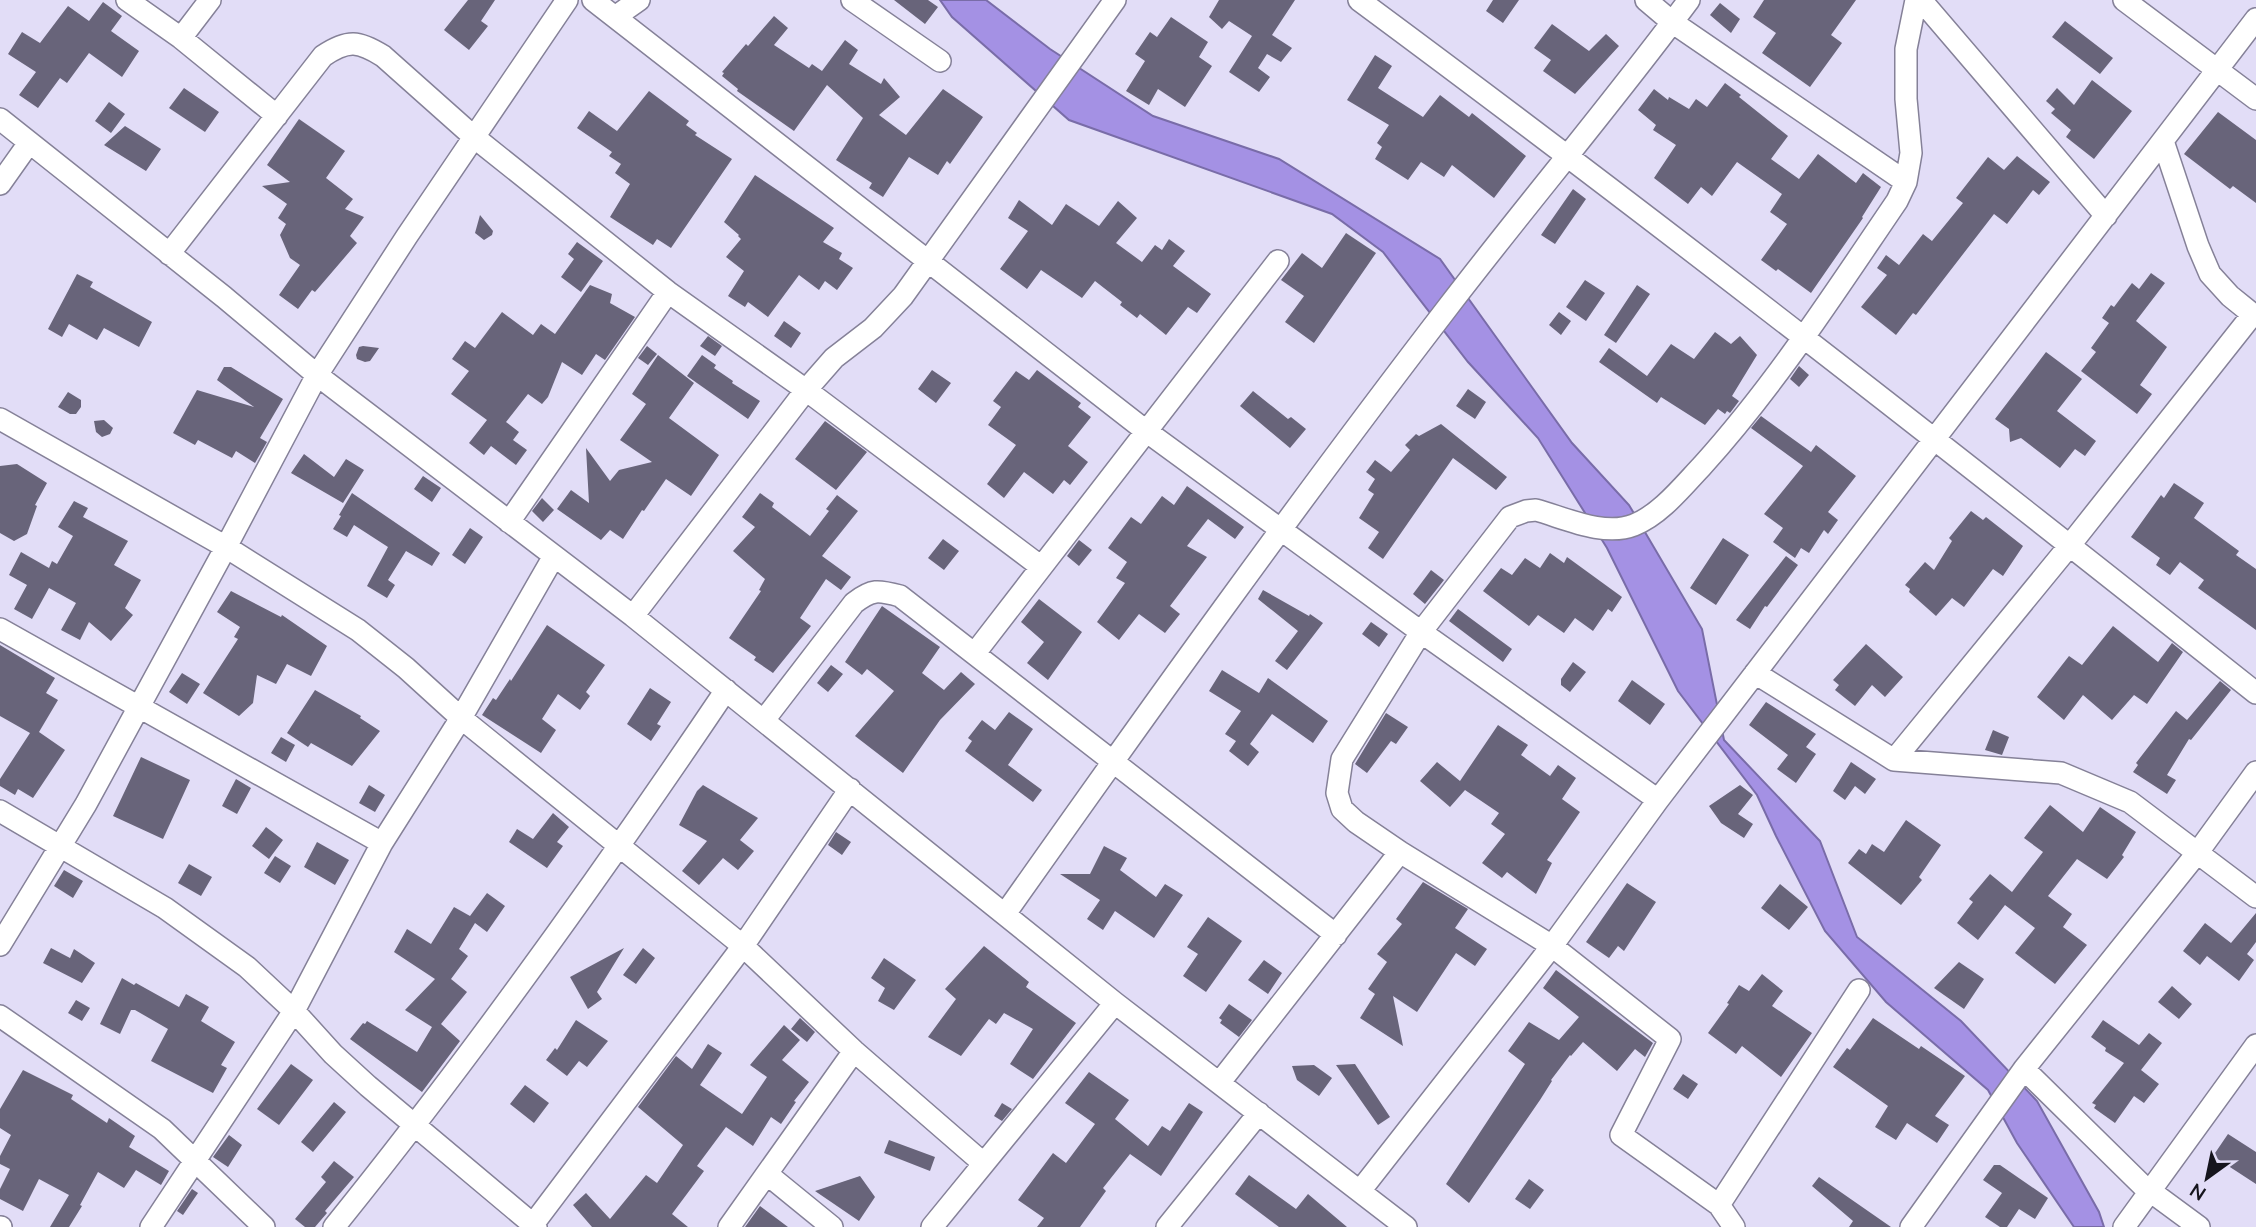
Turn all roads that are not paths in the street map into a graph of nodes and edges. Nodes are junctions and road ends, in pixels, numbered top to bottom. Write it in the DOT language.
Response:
graph roads {
  1 [pos="127,0"];
  2 [pos="210,0"];
  3 [pos="566,0"];
  4 [pos="593,0"];
  5 [pos="639,0"];
  6 [pos="852,0"];
  7 [pos="1115,0"];
  8 [pos="1359,0"];
  9 [pos="1646,0"];
  10 [pos="1689,0"];
  11 [pos="1919,0"];
  12 [pos="2124,0"];
  13 [pos="615,17"];
  14 [pos="2256,19"];
  15 [pos="1672,22"];
  16 [pos="181,38"];
  17 [pos="940,61"];
  18 [pos="2216,69"];
  19 [pos="2256,99"];
  20 [pos="277,116"];
  21 [pos="0,119"];
  22 [pos="474,137"];
  23 [pos="2164,141"];
  24 [pos="29,143"];
  25 [pos="1569,155"];
  26 [pos="1906,182"];
  27 [pos="0,184"];
  28 [pos="2106,216"];
  29 [pos="169,254"];
  30 [pos="1278,261"];
  31 [pos="928,262"];
  32 [pos="668,292"];
  33 [pos="2254,316"];
  34 [pos="1805,338"];
  35 [pos="317,375"];
  36 [pos="806,390"];
  37 [pos="0,419"];
  38 [pos="1146,431"];
  39 [pos="1934,438"];
  40 [pos="509,522"];
  41 [pos="1282,531"];
  42 [pos="2070,545"];
  43 [pos="226,547"];
  44 [pos="554,556"];
  45 [pos="1040,566"];
  46 [pos="633,616"];
  47 [pos="0,629"];
  48 [pos="1422,632"];
  49 [pos="975,653"];
  50 [pos="1755,673"];
  51 [pos="726,690"];
  52 [pos="2256,693"];
  53 [pos="139,708"];
  54 [pos="461,718"];
  55 [pos="764,720"];
  56 [pos="1894,760"];
  57 [pos="1113,761"];
  58 [pos="2256,772"];
  59 [pos="850,789"];
  60 [pos="1658,800"];
  61 [pos="0,811"];
  62 [pos="382,843"];
  63 [pos="61,846"];
  64 [pos="620,847"];
  65 [pos="1399,852"];
  66 [pos="2197,852"];
  67 [pos="2256,897"];
  68 [pos="1005,914"];
  69 [pos="1336,934"];
  70 [pos="0,945"];
  71 [pos="743,946"];
  72 [pos="1552,946"];
  73 [pos="1859,990"];
  74 [pos="1115,1003"];
  75 [pos="294,1011"];
  76 [pos="0,1016"];
  77 [pos="2255,1047"];
  78 [pos="854,1051"];
  79 [pos="2024,1069"];
  80 [pos="1220,1082"];
  81 [pos="1259,1113"];
  82 [pos="415,1126"];
  83 [pos="194,1159"];
  84 [pos="983,1163"];
  85 [pos="767,1174"];
  86 [pos="1360,1191"];
  87 [pos="2151,1191"];
  88 [pos="1718,1205"];
  89 [pos="1382,1220"];
  90 [pos="533,1226"];
  91 [pos="151,1227"];
  92 [pos="264,1227"];
  93 [pos="334,1227"];
  94 [pos="729,1227"];
  95 [pos="832,1227"];
  96 [pos="932,1227"];
  97 [pos="1167,1227"];
  98 [pos="1406,1227"];
  99 [pos="1734,1227"];
  100 [pos="1911,1227"];
  101 [pos="2124,1227"];
  102 [pos="2199,1227"];
  1 -- 16 [label="street"];
  2 -- 16 [label="street"];
  3 -- 22 [label="street"];
  4 -- 13 [label="street"];
  5 -- 13 [label="street"];
  6 -- 17 [label="street"];
  7 -- 31 [label="street"];
  8 -- 25 [label="street"];
  9 -- 15 [label="street"];
  10 -- 15 [label="street"];
  11 -- 26 [label="street"];
  11 -- 28 [label="street"];
  12 -- 18 [label="street"];
  13 -- 31 [label="street"];
  14 -- 18 [label="street"];
  15 -- 25 [label="street"];
  15 -- 26 [label="street"];
  16 -- 20 [label="street"];
  18 -- 19 [label="street"];
  18 -- 23 [label="street"];
  20 -- 22 [label="street"];
  20 -- 29 [label="street"];
  21 -- 24 [label="street"];
  22 -- 32 [label="street"];
  22 -- 35 [label="street"];
  23 -- 28 [label="street"];
  23 -- 33 [label="street"];
  24 -- 27 [label="street"];
  24 -- 29 [label="street"];
  25 -- 34 [label="street"];
  25 -- 41 [label="street"];
  26 -- 34 [label="street"];
  28 -- 39 [label="street"];
  29 -- 35 [label="street"];
  30 -- 38 [label="street"];
  31 -- 36 [label="street"];
  31 -- 38 [label="street"];
  32 -- 36 [label="street"];
  32 -- 40 [label="street"];
  33 -- 42 [label="street"];
  34 -- 39 [label="street"];
  34 -- 48 [label="street"];
  35 -- 40 [label="street"];
  35 -- 43 [label="street"];
  36 -- 45 [label="street"];
  36 -- 46 [label="street"];
  37 -- 43 [label="street"];
  38 -- 41 [label="street"];
  38 -- 45 [label="street"];
  39 -- 42 [label="street"];
  39 -- 50 [label="street"];
  40 -- 44 [label="street"];
  41 -- 48 [label="street"];
  41 -- 57 [label="street"];
  42 -- 52 [label="street"];
  42 -- 56 [label="street"];
  43 -- 53 [label="street"];
  43 -- 54 [label="street"];
  44 -- 46 [label="street"];
  44 -- 54 [label="street"];
  45 -- 49 [label="street"];
  46 -- 51 [label="street"];
  47 -- 53 [label="street"];
  48 -- 60 [label="street"];
  48 -- 65 [label="street"];
  49 -- 55 [label="street"];
  49 -- 57 [label="street"];
  50 -- 56 [label="street"];
  50 -- 60 [label="street"];
  51 -- 55 [label="street"];
  51 -- 64 [label="street"];
  53 -- 62 [label="street"];
  53 -- 63 [label="street"];
  54 -- 62 [label="street"];
  54 -- 64 [label="street"];
  55 -- 59 [label="street"];
  56 -- 66 [label="street"];
  57 -- 68 [label="street"];
  57 -- 69 [label="street"];
  58 -- 66 [label="street"];
  59 -- 68 [label="street"];
  59 -- 71 [label="street"];
  60 -- 72 [label="street"];
  61 -- 63 [label="street"];
  62 -- 75 [label="street"];
  63 -- 70 [label="street"];
  63 -- 75 [label="street"];
  64 -- 71 [label="street"];
  64 -- 82 [label="street"];
  65 -- 69 [label="street"];
  65 -- 72 [label="street"];
  66 -- 67 [label="street"];
  66 -- 79 [label="street"];
  68 -- 74 [label="street"];
  69 -- 80 [label="street"];
  71 -- 78 [label="street"];
  71 -- 90 [label="street"];
  72 -- 86 [label="street"];
  72 -- 88 [label="street"];
  73 -- 88 [label="street"];
  74 -- 80 [label="street"];
  74 -- 84 [label="street"];
  75 -- 82 [label="street"];
  75 -- 83 [label="street"];
  76 -- 83 [label="street"];
  77 -- 87 [label="street"];
  78 -- 84 [label="street"];
  78 -- 85 [label="street"];
  79 -- 87 [label="street"];
  79 -- 100 [label="street"];
  80 -- 81 [label="street"];
  81 -- 86 [label="street"];
  81 -- 97 [label="street"];
  82 -- 90 [label="street"];
  82 -- 93 [label="street"];
  83 -- 91 [label="street"];
  83 -- 92 [label="street"];
  84 -- 96 [label="street"];
  85 -- 94 [label="street"];
  85 -- 95 [label="street"];
  86 -- 89 [label="street"];
  87 -- 101 [label="street"];
  87 -- 102 [label="street"];
  88 -- 99 [label="street"];
  89 -- 98 [label="street"];
}
